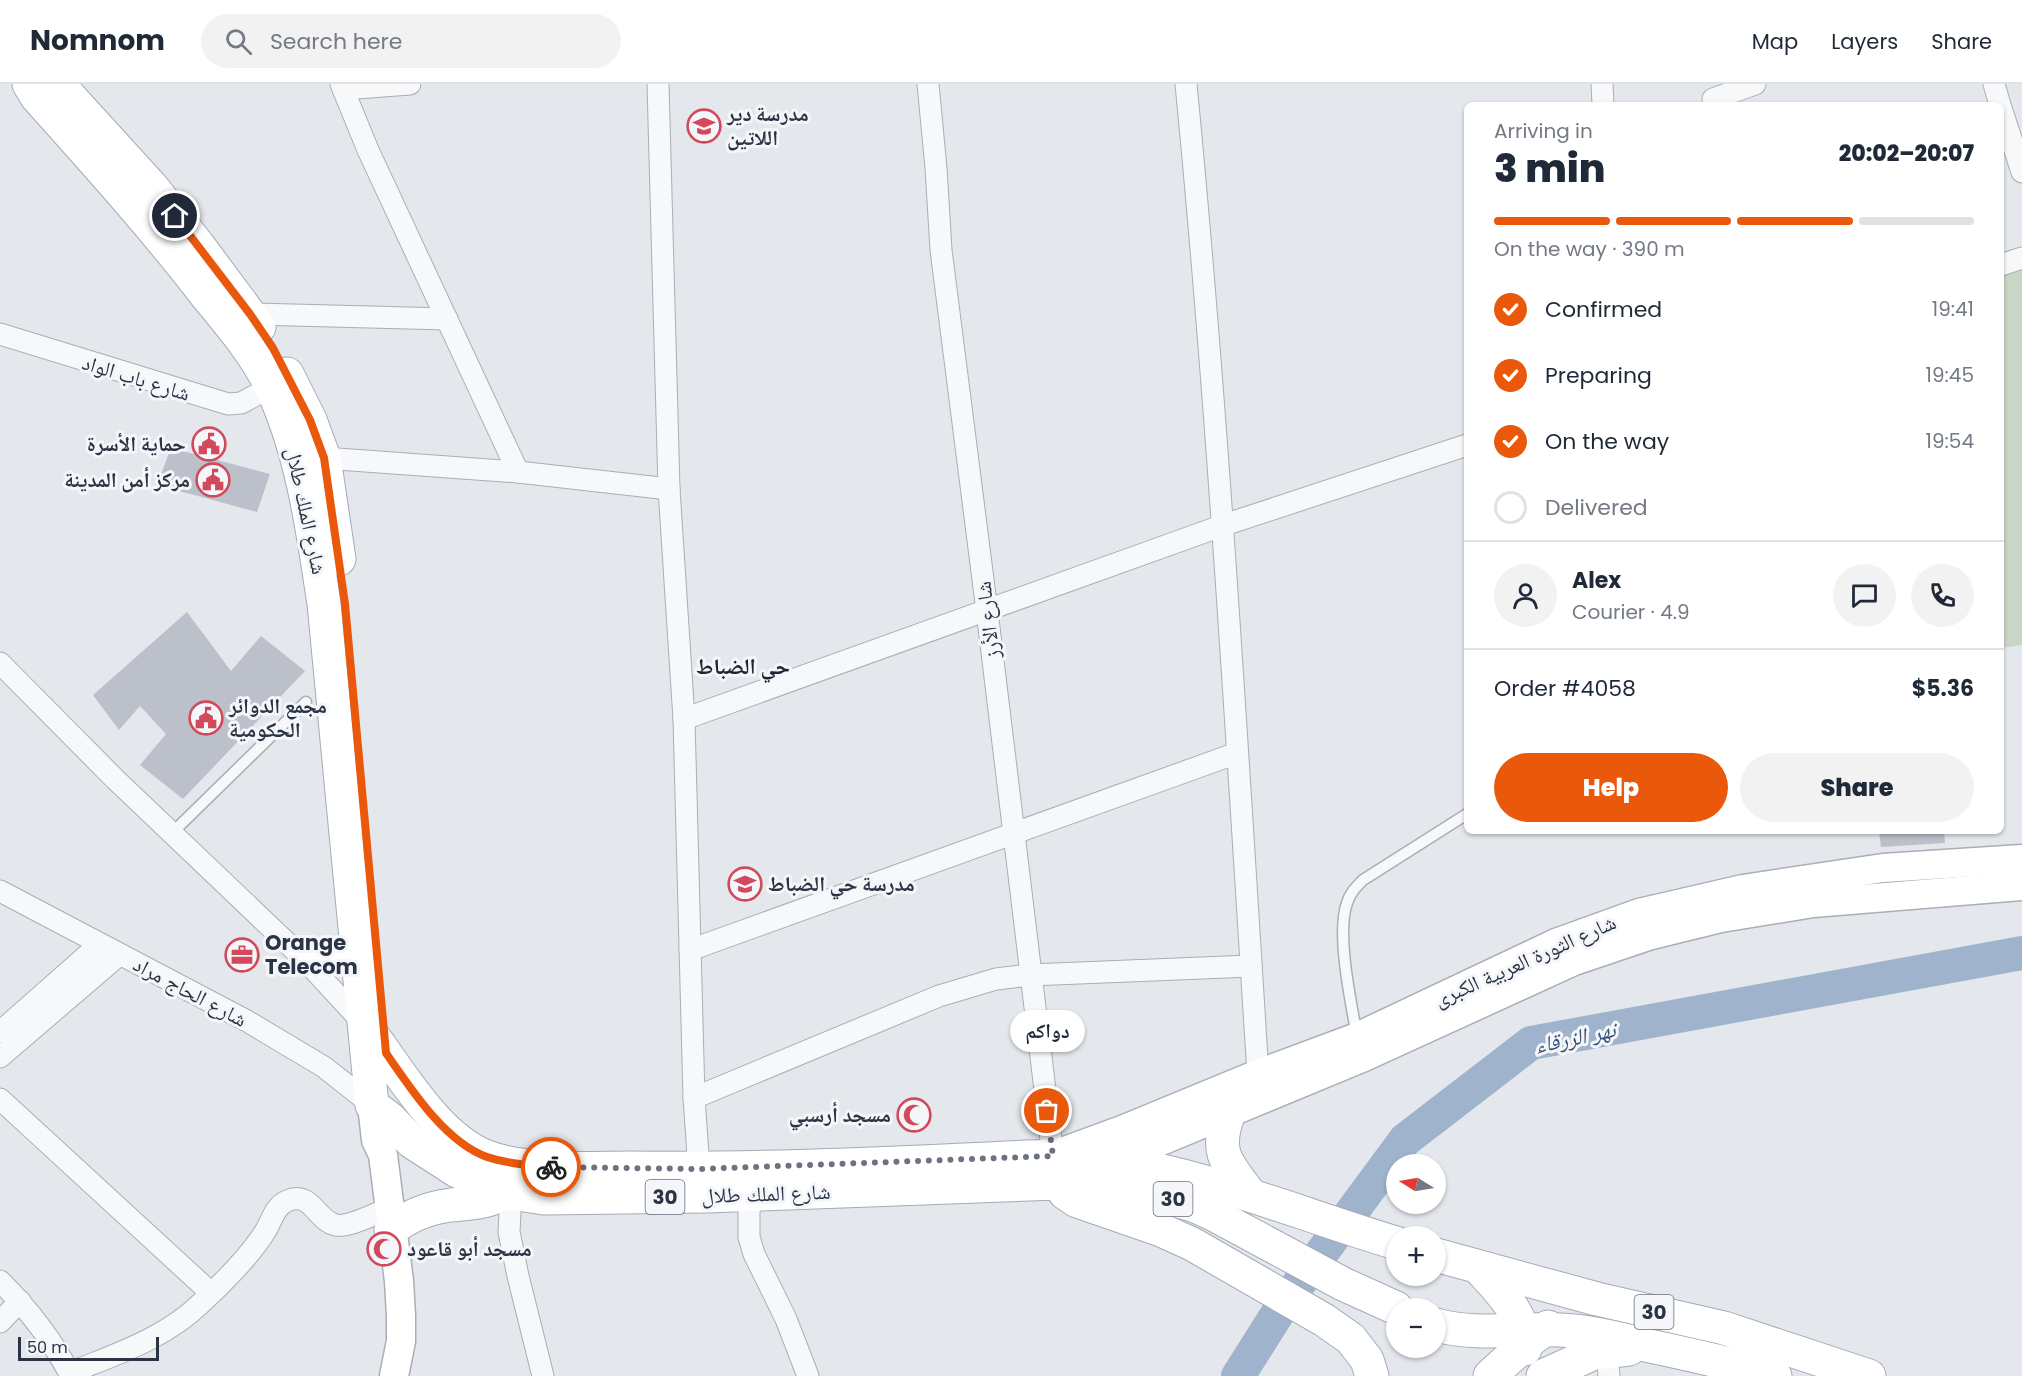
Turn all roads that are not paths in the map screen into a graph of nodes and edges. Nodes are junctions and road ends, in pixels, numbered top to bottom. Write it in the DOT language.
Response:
graph roads {
  1 [pos="29,84"];
  2 [pos="57,84"];
  3 [pos="410,84"];
  4 [pos="657,84"];
  5 [pos="928,84"];
  6 [pos="1186,84"];
  7 [pos="1755,84"];
  8 [pos="1994,84"];
  9 [pos="342,87"];
  10 [pos="1712,96"];
  11 [pos="1999,102"];
  12 [pos="2004,116"];
  13 [pos="2022,172"];
  14 [pos="2022,258"];
  15 [pos="2004,264"];
  16 [pos="250,314"];
  17 [pos="447,319"];
  18 [pos="0,334"];
  19 [pos="271,387"];
  20 [pos="1464,446"];
  21 [pos="324,458"];
  22 [pos="518,472"];
  23 [pos="669,489"];
  24 [pos="1221,526"];
  25 [pos="987,611"];
  26 [pos="0,663"];
  27 [pos="306,702"];
  28 [pos="684,719"];
  29 [pos="1237,753"];
  30 [pos="1464,816"];
  31 [pos="172,833"];
  32 [pos="1015,834"];
  33 [pos="2022,860"];
  34 [pos="2022,886"];
  35 [pos="0,891"];
  36 [pos="100,944"];
  37 [pos="690,950"];
  38 [pos="357,952"];
  39 [pos="119,955"];
  40 [pos="304,960"];
  41 [pos="1251,966"];
  42 [pos="1030,975"];
  43 [pos="365,1024"];
  44 [pos="0,1032"];
  45 [pos="1357,1037"];
  46 [pos="386,1053"];
  47 [pos="0,1057"];
  48 [pos="1258,1074"];
  49 [pos="694,1098"];
  50 [pos="0,1099"];
  51 [pos="380,1112"];
  52 [pos="1229,1113"];
  53 [pos="1113,1160"];
  54 [pos="699,1169"];
  55 [pos="1055,1169"];
  56 [pos="508,1192"];
  57 [pos="1249,1193"];
  58 [pos="755,1195"];
  59 [pos="390,1219"];
  60 [pos="1386,1239"];
  61 [pos="1446,1258"];
  62 [pos="1479,1268"];
  63 [pos="0,1281"];
  64 [pos="211,1293"];
  65 [pos="1597,1299"];
  66 [pos="20,1301"];
  67 [pos="1386,1303"];
  68 [pos="0,1322"];
  69 [pos="1446,1326"];
  70 [pos="1531,1335"];
  71 [pos="1656,1347"];
  72 [pos="1608,1363"];
  73 [pos="70,1374"];
  74 [pos="394,1376"];
  75 [pos="543,1376"];
  76 [pos="808,1376"];
  77 [pos="1372,1376"];
  78 [pos="1490,1376"];
  79 [pos="1517,1376"];
  80 [pos="1543,1376"];
  81 [pos="1775,1376"];
  82 [pos="1869,1376"];
  1 -- 19 [label="main road, شارع الملك طلال / 30"];
  2 -- 16 [label="main road, شارع الملك طلال"];
  3 -- 9 [label="street"];
  4 -- 23 [label="street"];
  5 -- 25 [label="street, شارع الأرز"];
  6 -- 24 [label="street"];
  7 -- 10 [label="street"];
  8 -- 11 [label="street"];
  9 -- 17 [label="street"];
  12 -- 13 [label="street"];
  14 -- 15 [label="street"];
  16 -- 17 [label="street"];
  16 -- 21 [label="main road, شارع الملك طلال"];
  17 -- 22 [label="street"];
  18 -- 19 [label="street, شارع باب الواد"];
  19 -- 38 [label="main road, شارع الملك طلال / 30"];
  20 -- 24 [label="street"];
  21 -- 22 [label="street"];
  21 -- 46 [label="main road, شارع الملك طلال"];
  22 -- 23 [label="street"];
  23 -- 28 [label="street"];
  24 -- 25 [label="street"];
  24 -- 29 [label="street"];
  25 -- 28 [label="street"];
  25 -- 32 [label="street, شارع الأرز"];
  26 -- 31 [label="street"];
  27 -- 31 [label="lane"];
  28 -- 37 [label="street"];
  29 -- 32 [label="street"];
  29 -- 41 [label="street"];
  30 -- 45 [label="lane"];
  31 -- 40 [label="street"];
  32 -- 37 [label="street"];
  32 -- 42 [label="street, شارع الأرز"];
  33 -- 45 [label="main road, شارع الثورة العربية الكبرى"];
  34 -- 52 [label="main road, شارع الثورة العربية الكبرى"];
  35 -- 36 [label="street, شارع الحاج مراد"];
  36 -- 39 [label="street, شارع الحاج مراد"];
  36 -- 44 [label="street"];
  37 -- 49 [label="street"];
  38 -- 40 [label="main road"];
  38 -- 43 [label="main road, شارع الملك طلال / 30"];
  39 -- 47 [label="street"];
  39 -- 51 [label="street, شارع الحاج مراد"];
  40 -- 43 [label="street"];
  41 -- 42 [label="street"];
  41 -- 48 [label="street"];
  42 -- 49 [label="street"];
  42 -- 55 [label="street, شارع الأرز"];
  43 -- 46 [label="main road, شارع الملك طلال / 30"];
  43 -- 51 [label="main road, شارع الملك طلال / 30"];
  45 -- 48 [label="main road, شارع الثورة العربية الكبرى"];
  46 -- 51 [label="main road, شارع الملك طلال"];
  46 -- 54 [label="main road, شارع الملك طلال / 30"];
  48 -- 55 [label="main road, شارع الثورة العربية الكبرى"];
  49 -- 54 [label="street"];
  50 -- 64 [label="street"];
  51 -- 56 [label="main road, شارع الملك طلال / 30"];
  51 -- 59 [label="main road"];
  52 -- 53 [label="main road, شارع الثورة العربية الكبرى"];
  52 -- 57 [label="main road"];
  53 -- 55 [label="main road, 30"];
  53 -- 57 [label="main road, 30"];
  54 -- 55 [label="main road, شارع الملك طلال / 30"];
  55 -- 58 [label="main road, شارع الملك طلال / 30"];
  55 -- 67 [label="main road, 30"];
  55 -- 77 [label="main road"];
  56 -- 58 [label="main road, شارع الملك طلال / 30"];
  56 -- 59 [label="main road"];
  56 -- 75 [label="street"];
  57 -- 60 [label="main road, 30"];
  58 -- 76 [label="street"];
  59 -- 64 [label="street"];
  59 -- 74 [label="main road"];
  61 -- 62 [label="main road, 30"];
  62 -- 65 [label="main road, 30"];
  62 -- 70 [label="main road"];
  63 -- 66 [label="street"];
  64 -- 73 [label="street"];
  65 -- 70 [label="main road"];
  65 -- 82 [label="main road, 30"];
  66 -- 68 [label="street"];
  66 -- 73 [label="street"];
  69 -- 70 [label="main road, 30"];
  70 -- 71 [label="main road, 30"];
  70 -- 78 [label="main road"];
  70 -- 79 [label="main road"];
  71 -- 72 [label="main road"];
  71 -- 81 [label="main road, 30"];
  72 -- 80 [label="main road"];
}
